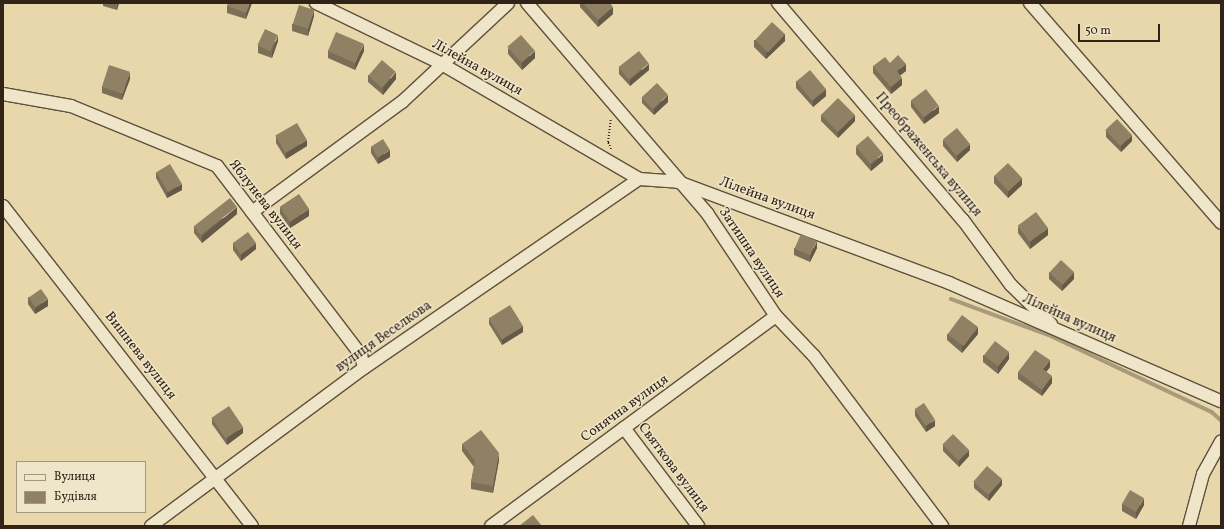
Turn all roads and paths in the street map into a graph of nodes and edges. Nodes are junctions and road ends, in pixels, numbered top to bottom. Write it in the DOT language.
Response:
graph roads {
  1 [pos="316,3"];
  2 [pos="508,3"];
  3 [pos="527,3"];
  4 [pos="778,3"];
  5 [pos="1030,3"];
  6 [pos="440,63"];
  7 [pos="3,94"];
  8 [pos="639,179"];
  9 [pos="678,182"];
  10 [pos="3,206"];
  11 [pos="252,212"];
  12 [pos="1221,223"];
  13 [pos="776,316"];
  14 [pos="1053,326"];
  15 [pos="364,368"];
  16 [pos="1221,401"];
  17 [pos="624,428"];
  18 [pos="1221,442"];
  19 [pos="216,478"];
  20 [pos="151,526"];
  21 [pos="252,526"];
  22 [pos="491,526"];
  23 [pos="698,526"];
  24 [pos="942,526"];
  25 [pos="1189,526"];
  1 -- 6 [label="street, Лілейна вулиця"];
  2 -- 6 [label="street"];
  3 -- 9 [label="street, Затишна вулиця"];
  4 -- 14 [label="street, Преображенська вулиця"];
  5 -- 12 [label="street"];
  6 -- 8 [label="street, Лілейна вулиця"];
  6 -- 11 [label="street"];
  7 -- 11 [label="street, Яблунева вулиця"];
  8 -- 9 [label="street, Лілейна вулиця"];
  8 -- 15 [label="street, вулиця Веселкова"];
  9 -- 13 [label="street, Затишна вулиця"];
  9 -- 14 [label="street, Лілейна вулиця"];
  10 -- 19 [label="street, Вишнева вулиця"];
  11 -- 15 [label="street, Яблунева вулиця"];
  13 -- 17 [label="street, Сонячна вулиця"];
  13 -- 24 [label="street, Затишна вулиця"];
  14 -- 16 [label="street, Лілейна вулиця"];
  15 -- 19 [label="street, вулиця Веселкова"];
  17 -- 22 [label="street, Сонячна вулиця"];
  17 -- 23 [label="street, Святкова вулиця"];
  18 -- 25 [label="street"];
  19 -- 20 [label="street, вулиця Веселкова"];
  19 -- 21 [label="street, Вишнева вулиця"];
}
